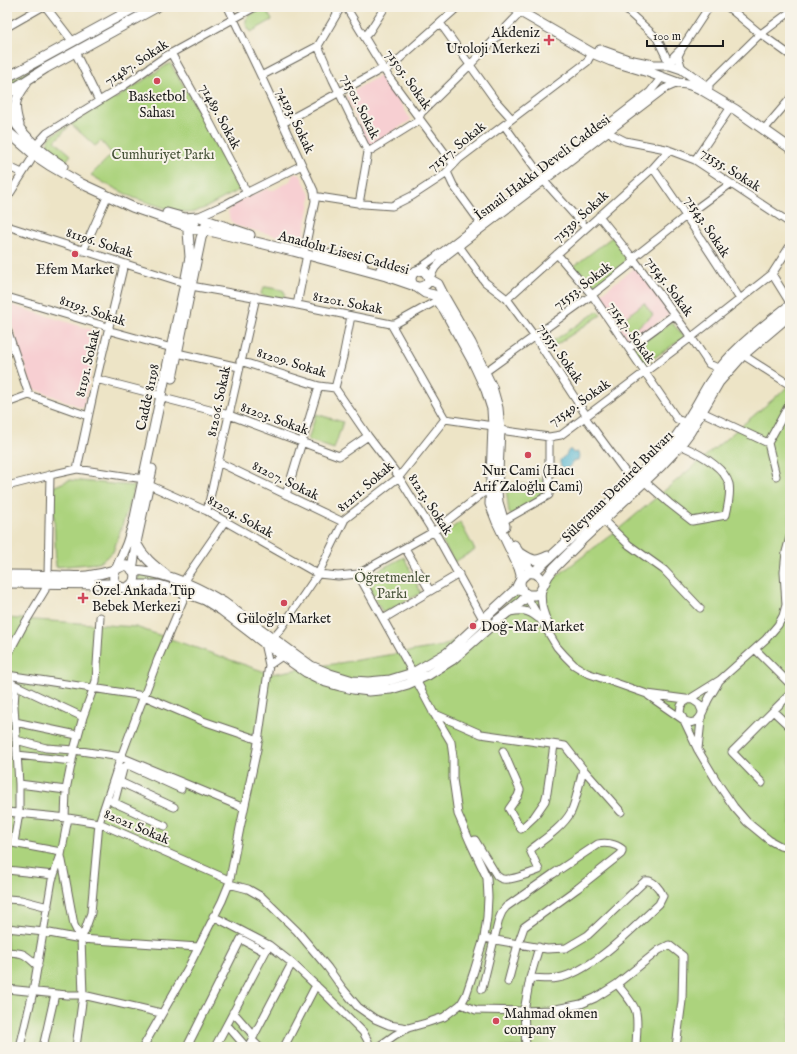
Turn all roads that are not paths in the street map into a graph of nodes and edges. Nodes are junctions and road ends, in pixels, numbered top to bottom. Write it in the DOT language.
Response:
graph roads {
  1 [pos="42,7"];
  2 [pos="46,7"];
  3 [pos="136,7"];
  4 [pos="157,7"];
  5 [pos="228,7"];
  6 [pos="255,7"];
  7 [pos="341,7"];
  8 [pos="346,7"];
  9 [pos="385,7"];
  10 [pos="458,7"];
  11 [pos="512,7"];
  12 [pos="623,7"];
  13 [pos="710,7"];
  14 [pos="728,7"];
  15 [pos="522,10"];
  16 [pos="790,12"];
  17 [pos="234,19"];
  18 [pos="440,23"];
  19 [pos="7,27"];
  20 [pos="761,34"];
  21 [pos="364,36"];
  22 [pos="73,42"];
  23 [pos="318,46"];
  24 [pos="682,48"];
  25 [pos="75,52"];
  26 [pos="172,53"];
  27 [pos="592,53"];
  28 [pos="790,55"];
  29 [pos="470,65"];
  30 [pos="670,65"];
  31 [pos="682,69"];
  32 [pos="384,70"];
  33 [pos="262,76"];
  34 [pos="7,77"];
  35 [pos="662,77"];
  36 [pos="31,78"];
  37 [pos="678,83"];
  38 [pos="709,88"];
  39 [pos="340,93"];
  40 [pos="7,95"];
  41 [pos="790,99"];
  42 [pos="99,101"];
  43 [pos="731,107"];
  44 [pos="7,110"];
  45 [pos="419,118"];
  46 [pos="512,119"];
  47 [pos="283,123"];
  48 [pos="504,126"];
  49 [pos="767,126"];
  50 [pos="7,131"];
  51 [pos="610,132"];
  52 [pos="22,136"];
  53 [pos="790,141"];
  54 [pos="790,148"];
  55 [pos="35,150"];
  56 [pos="668,150"];
  57 [pos="368,152"];
  58 [pos="696,160"];
  59 [pos="453,164"];
  60 [pos="302,165"];
  61 [pos="7,166"];
  62 [pos="653,168"];
  63 [pos="447,172"];
  64 [pos="22,174"];
  65 [pos="542,178"];
  66 [pos="730,184"];
  67 [pos="247,193"];
  68 [pos="108,197"];
  69 [pos="316,197"];
  70 [pos="7,198"];
  71 [pos="226,204"];
  72 [pos="359,204"];
  73 [pos="599,216"];
  74 [pos="686,216"];
  75 [pos="197,217"];
  76 [pos="208,220"];
  77 [pos="480,222"];
  78 [pos="790,224"];
  79 [pos="7,226"];
  80 [pos="190,228"];
  81 [pos="586,228"];
  82 [pos="204,230"];
  83 [pos="460,246"];
  84 [pos="790,246"];
  85 [pos="83,251"];
  86 [pos="306,251"];
  87 [pos="557,254"];
  88 [pos="634,259"];
  89 [pos="124,264"];
  90 [pos="416,271"];
  91 [pos="772,274"];
  92 [pos="428,279"];
  93 [pos="188,284"];
  94 [pos="415,286"];
  95 [pos="592,295"];
  96 [pos="7,297"];
  97 [pos="256,297"];
  98 [pos="507,299"];
  99 [pos="740,299"];
  100 [pos="438,300"];
  101 [pos="790,304"];
  102 [pos="297,305"];
  103 [pos="674,315"];
  104 [pos="790,315"];
  105 [pos="352,316"];
  106 [pos="391,324"];
  107 [pos="108,327"];
  108 [pos="7,329"];
  109 [pos="535,336"];
  110 [pos="691,337"];
  111 [pos="629,348"];
  112 [pos="175,351"];
  113 [pos="743,355"];
  114 [pos="240,364"];
  115 [pos="720,369"];
  116 [pos="485,372"];
  117 [pos="644,372"];
  118 [pos="96,379"];
  119 [pos="790,385"];
  120 [pos="319,386"];
  121 [pos="335,388"];
  122 [pos="29,395"];
  123 [pos="164,397"];
  124 [pos="7,403"];
  125 [pos="790,403"];
  126 [pos="702,412"];
  127 [pos="229,415"];
  128 [pos="586,415"];
  129 [pos="88,416"];
  130 [pos="445,419"];
  131 [pos="686,423"];
  132 [pos="496,428"];
  133 [pos="368,436"];
  134 [pos="549,438"];
  135 [pos="302,442"];
  136 [pos="768,443"];
  137 [pos="680,445"];
  138 [pos="218,462"];
  139 [pos="76,469"];
  140 [pos="50,475"];
  141 [pos="776,476"];
  142 [pos="399,477"];
  143 [pos="632,481"];
  144 [pos="644,481"];
  145 [pos="146,482"];
  146 [pos="7,486"];
  147 [pos="494,491"];
  148 [pos="286,495"];
  149 [pos="207,511"];
  150 [pos="603,520"];
  151 [pos="225,521"];
  152 [pos="503,521"];
  153 [pos="343,522"];
  154 [pos="433,532"];
  155 [pos="790,537"];
  156 [pos="136,543"];
  157 [pos="405,548"];
  158 [pos="517,551"];
  159 [pos="557,551"];
  160 [pos="116,570"];
  161 [pos="132,570"];
  162 [pos="534,573"];
  163 [pos="318,574"];
  164 [pos="358,574"];
  165 [pos="459,574"];
  166 [pos="7,575"];
  167 [pos="168,577"];
  168 [pos="47,580"];
  169 [pos="521,580"];
  170 [pos="183,582"];
  171 [pos="7,583"];
  172 [pos="116,584"];
  173 [pos="131,585"];
  174 [pos="543,586"];
  175 [pos="430,591"];
  176 [pos="186,592"];
  177 [pos="528,595"];
  178 [pos="700,608"];
  179 [pos="508,612"];
  180 [pos="100,617"];
  181 [pos="383,619"];
  182 [pos="483,619"];
  183 [pos="541,620"];
  184 [pos="545,628"];
  185 [pos="268,641"];
  186 [pos="755,649"];
  187 [pos="8,653"];
  188 [pos="282,656"];
  189 [pos="269,665"];
  190 [pos="7,676"];
  191 [pos="414,677"];
  192 [pos="720,680"];
  193 [pos="12,684"];
  194 [pos="790,684"];
  195 [pos="93,688"];
  196 [pos="647,694"];
  197 [pos="790,694"];
  198 [pos="144,696"];
  199 [pos="689,700"];
  200 [pos="773,711"];
  201 [pos="433,712"];
  202 [pos="702,714"];
  203 [pos="83,717"];
  204 [pos="682,718"];
  205 [pos="15,722"];
  206 [pos="790,727"];
  207 [pos="77,735"];
  208 [pos="16,740"];
  209 [pos="259,740"];
  210 [pos="554,745"];
  211 [pos="74,750"];
  212 [pos="503,750"];
  213 [pos="698,750"];
  214 [pos="17,755"];
  215 [pos="120,757"];
  216 [pos="72,761"];
  217 [pos="582,769"];
  218 [pos="120,782"];
  219 [pos="762,783"];
  220 [pos="19,784"];
  221 [pos="181,789"];
  222 [pos="66,790"];
  223 [pos="107,799"];
  224 [pos="114,803"];
  225 [pos="174,807"];
  226 [pos="244,808"];
  227 [pos="7,812"];
  228 [pos="620,812"];
  229 [pos="19,813"];
  230 [pos="66,818"];
  231 [pos="99,823"];
  232 [pos="165,826"];
  233 [pos="10,842"];
  234 [pos="470,842"];
  235 [pos="790,848"];
  236 [pos="61,854"];
  237 [pos="7,870"];
  238 [pos="54,875"];
  239 [pos="229,882"];
  240 [pos="7,900"];
  241 [pos="48,907"];
  242 [pos="214,916"];
  243 [pos="7,928"];
  244 [pos="44,932"];
  245 [pos="484,938"];
  246 [pos="81,939"];
  247 [pos="494,940"];
  248 [pos="518,944"];
  249 [pos="269,945"];
  250 [pos="198,947"];
  251 [pos="539,948"];
  252 [pos="7,952"];
  253 [pos="265,952"];
  254 [pos="292,963"];
  255 [pos="38,966"];
  256 [pos="530,978"];
  257 [pos="508,982"];
  258 [pos="617,984"];
  259 [pos="316,985"];
  260 [pos="7,989"];
  261 [pos="482,989"];
  262 [pos="33,992"];
  263 [pos="55,994"];
  264 [pos="83,995"];
  265 [pos="461,1004"];
  266 [pos="524,1011"];
  267 [pos="233,1012"];
  268 [pos="161,1013"];
  269 [pos="227,1025"];
  270 [pos="408,1028"];
  271 [pos="253,1038"];
  272 [pos="20,1047"];
  273 [pos="43,1047"];
  274 [pos="76,1047"];
  275 [pos="142,1047"];
  276 [pos="187,1047"];
  277 [pos="215,1047"];
  278 [pos="247,1047"];
  279 [pos="259,1047"];
  280 [pos="284,1047"];
  281 [pos="368,1047"];
  282 [pos="378,1047"];
  283 [pos="526,1047"];
  284 [pos="636,1047"];
  285 [pos="676,1047"];
  1 -- 19 [label="street"];
  2 -- 22 [label="street"];
  3 -- 22 [label="main road"];
  4 -- 25 [label="main road"];
  5 -- 17 [label="street, 74193. Sokak"];
  6 -- 17 [label="street, 71487. Sokak"];
  7 -- 23 [label="street"];
  8 -- 21 [label="street, 71505. Sokak"];
  9 -- 21 [label="street"];
  10 -- 18 [label="street"];
  11 -- 15 [label="main road"];
  12 -- 30 [label="street"];
  13 -- 24 [label="street"];
  14 -- 20 [label="street"];
  15 -- 27 [label="main road"];
  15 -- 29 [label="street"];
  15 -- 30 [label="main road"];
  16 -- 20 [label="street"];
  17 -- 26 [label="street, 71487. Sokak"];
  17 -- 33 [label="street, 74193. Sokak"];
  18 -- 29 [label="street"];
  18 -- 32 [label="street"];
  20 -- 28 [label="street"];
  20 -- 38 [label="street"];
  21 -- 32 [label="street, 71505. Sokak"];
  22 -- 34 [label="main road"];
  23 -- 33 [label="street"];
  23 -- 39 [label="street, 71501. Sokak"];
  24 -- 30 [label="street"];
  24 -- 31 [label="street"];
  25 -- 36 [label="main road"];
  25 -- 42 [label="street"];
  26 -- 42 [label="street, 71487. Sokak"];
  26 -- 67 [label="street, 71489. Sokak"];
  27 -- 35 [label="main road"];
  27 -- 46 [label="street, 71517. Sokak"];
  29 -- 45 [label="street"];
  29 -- 46 [label="street"];
  30 -- 31 [label="main road"];
  30 -- 35 [label="main road"];
  31 -- 37 [label="main road"];
  31 -- 38 [label="main road"];
  32 -- 39 [label="street"];
  32 -- 45 [label="street, 71505. Sokak"];
  33 -- 47 [label="street, 74193. Sokak"];
  35 -- 37 [label="main road"];
  35 -- 65 [label="street, İsmail Hakkı Develi Caddesi"];
  36 -- 40 [label="main road"];
  36 -- 52 [label="main road"];
  37 -- 43 [label="main road"];
  37 -- 51 [label="street, İsmail Hakkı Develi Caddesi"];
  38 -- 49 [label="main road"];
  39 -- 47 [label="street"];
  39 -- 57 [label="street, 71501. Sokak"];
  41 -- 49 [label="street"];
  42 -- 55 [label="street, 71487. Sokak"];
  43 -- 54 [label="main road"];
  43 -- 58 [label="street"];
  44 -- 52 [label="main road"];
  45 -- 57 [label="street"];
  45 -- 59 [label="street, 71505. Sokak"];
  46 -- 48 [label="street, 71517. Sokak"];
  47 -- 60 [label="street, 74193. Sokak"];
  48 -- 59 [label="street, 71517. Sokak"];
  48 -- 65 [label="street"];
  49 -- 53 [label="main road"];
  50 -- 52 [label="main road"];
  51 -- 56 [label="street, 71535. Sokak"];
  51 -- 65 [label="street, İsmail Hakkı Develi Caddesi"];
  52 -- 55 [label="main road"];
  55 -- 64 [label="street, 71487. Sokak"];
  55 -- 68 [label="main road"];
  55 -- 75 [label="main road"];
  56 -- 58 [label="street, 71535. Sokak"];
  56 -- 62 [label="street, 71539. Sokak"];
  57 -- 72 [label="street, 71501. Sokak"];
  58 -- 66 [label="street, 71535. Sokak"];
  59 -- 63 [label="street, 71517. Sokak"];
  60 -- 67 [label="street"];
  60 -- 69 [label="street, 74193. Sokak"];
  61 -- 64 [label="street"];
  62 -- 73 [label="street, 71539. Sokak"];
  62 -- 74 [label="street, 71543. Sokak"];
  63 -- 72 [label="street, 71517. Sokak"];
  63 -- 77 [label="street"];
  64 -- 70 [label="street, 71487. Sokak"];
  65 -- 77 [label="street, İsmail Hakkı Develi Caddesi"];
  65 -- 81 [label="street"];
  65 -- 83 [label="street, İsmail Hakkı Develi Caddesi"];
  66 -- 74 [label="street, 71553. Sokak"];
  66 -- 78 [label="street, 71535. Sokak"];
  67 -- 71 [label="street"];
  68 -- 80 [label="main road"];
  68 -- 85 [label="street"];
  69 -- 72 [label="street, 71517. Sokak"];
  69 -- 86 [label="street"];
  71 -- 75 [label="street"];
  71 -- 76 [label="street"];
  73 -- 81 [label="street, 71539. Sokak"];
  73 -- 88 [label="street, 71545. Sokak"];
  74 -- 88 [label="street, 71553. Sokak"];
  74 -- 99 [label="street, 71543. Sokak"];
  75 -- 76 [label="main road, Anadolu Lisesi Caddesi"];
  75 -- 80 [label="main road"];
  76 -- 82 [label="main road, Cadde 81198"];
  76 -- 86 [label="main road, Anadolu Lisesi Caddesi"];
  77 -- 90 [label="street, İsmail Hakkı Develi Caddesi"];
  79 -- 85 [label="street, 81196. Sokak"];
  80 -- 82 [label="main road, Anadolu Lisesi Caddesi"];
  80 -- 93 [label="main road, Cadde 81198"];
  81 -- 87 [label="street, 71539. Sokak"];
  82 -- 86 [label="main road, Anadolu Lisesi Caddesi"];
  82 -- 93 [label="main road, Cadde 81198"];
  83 -- 92 [label="street, İsmail Hakkı Develi Caddesi"];
  83 -- 98 [label="street, 71555. Sokak"];
  84 -- 91 [label="street, 71549. Sokak"];
  85 -- 89 [label="street, 81196. Sokak"];
  86 -- 90 [label="main road, Anadolu Lisesi Caddesi"];
  86 -- 94 [label="main road, Anadolu Lisesi Caddesi"];
  86 -- 102 [label="street"];
  87 -- 95 [label="street, 71547. Sokak"];
  87 -- 98 [label="street, 71539. Sokak"];
  88 -- 95 [label="street, 71553. Sokak"];
  88 -- 103 [label="street, 71545. Sokak"];
  89 -- 93 [label="street, 81196. Sokak"];
  89 -- 107 [label="street, 81191. Sokak"];
  90 -- 92 [label="main road"];
  90 -- 94 [label="main road"];
  91 -- 99 [label="street, 71549. Sokak"];
  91 -- 101 [label="street"];
  92 -- 94 [label="main road"];
  92 -- 116 [label="main road, Anadolu Lisesi Caddesi"];
  93 -- 97 [label="street, 81201. Sokak"];
  93 -- 112 [label="main road, Cadde 81198"];
  94 -- 100 [label="main road, Anadolu Lisesi Caddesi"];
  95 -- 109 [label="street, 71553. Sokak"];
  95 -- 111 [label="street, 71547. Sokak"];
  96 -- 107 [label="street, 81193. Sokak"];
  97 -- 102 [label="street, 81201. Sokak"];
  97 -- 114 [label="street, 81206. Sokak"];
  98 -- 109 [label="street, 71555. Sokak"];
  99 -- 110 [label="street, 71549. Sokak"];
  100 -- 106 [label="street"];
  100 -- 132 [label="main road, Anadolu Lisesi Caddesi"];
  101 -- 115 [label="main road, Süleyman Demirel Bulvarı"];
  102 -- 105 [label="street, 81201. Sokak"];
  103 -- 110 [label="street, 71545. Sokak"];
  103 -- 111 [label="street"];
  104 -- 113 [label="main road, Süleyman Demirel Bulvarı"];
  105 -- 106 [label="street, 81201. Sokak"];
  105 -- 121 [label="street"];
  106 -- 130 [label="street, 81201. Sokak"];
  107 -- 112 [label="street, 81193. Sokak"];
  107 -- 118 [label="street, 81191. Sokak"];
  108 -- 122 [label="street"];
  109 -- 116 [label="street, 71553. Sokak"];
  109 -- 128 [label="street, 71555. Sokak"];
  110 -- 115 [label="street, 71545. Sokak"];
  110 -- 117 [label="street, 71549. Sokak"];
  111 -- 117 [label="street, 71547. Sokak"];
  112 -- 114 [label="street, 81193. Sokak"];
  112 -- 123 [label="main road, Cadde 81198"];
  113 -- 119 [label="street"];
  113 -- 126 [label="main road, Süleyman Demirel Bulvarı"];
  114 -- 120 [label="street, 81209. Sokak"];
  114 -- 127 [label="street, 81206. Sokak"];
  115 -- 131 [label="main road, Süleyman Demirel Bulvarı"];
  116 -- 132 [label="main road, Anadolu Lisesi Caddesi"];
  117 -- 128 [label="street, 71549. Sokak"];
  117 -- 131 [label="street, 71547. Sokak"];
  118 -- 123 [label="street, 81203. Sokak"];
  118 -- 129 [label="street, 81191. Sokak"];
  120 -- 121 [label="street, 81209. Sokak"];
  120 -- 135 [label="street"];
  121 -- 133 [label="street, 81213. Sokak"];
  122 -- 124 [label="street"];
  122 -- 129 [label="street"];
  123 -- 127 [label="street, 81203. Sokak"];
  123 -- 145 [label="main road, Cadde 81198"];
  125 -- 136 [label="street"];
  126 -- 136 [label="street"];
  126 -- 137 [label="main road, Süleyman Demirel Bulvarı"];
  127 -- 135 [label="street, 81203. Sokak"];
  127 -- 138 [label="street, 81206. Sokak"];
  128 -- 134 [label="street, 71549. Sokak"];
  128 -- 143 [label="street, 71555. Sokak"];
  129 -- 139 [label="street, 81191. Sokak"];
  130 -- 132 [label="street"];
  130 -- 142 [label="street, 81211. Sokak"];
  131 -- 143 [label="main road, Süleyman Demirel Bulvarı"];
  132 -- 134 [label="street, 71549. Sokak"];
  132 -- 147 [label="main road, Anadolu Lisesi Caddesi"];
  133 -- 135 [label="street, 81203. Sokak"];
  133 -- 142 [label="street, 81213. Sokak"];
  134 -- 152 [label="street"];
  135 -- 148 [label="street"];
  136 -- 141 [label="street"];
  137 -- 144 [label="main road, Süleyman Demirel Bulvarı"];
  137 -- 144 [label="street"];
  138 -- 148 [label="street, 81207. Sokak"];
  138 -- 149 [label="street, 81206. Sokak"];
  139 -- 140 [label="street"];
  139 -- 145 [label="street, 81204. Sokak"];
  140 -- 146 [label="street"];
  140 -- 168 [label="street"];
  142 -- 153 [label="street, 81211. Sokak"];
  142 -- 154 [label="street, 81213. Sokak"];
  143 -- 159 [label="main road, Süleyman Demirel Bulvarı"];
  144 -- 150 [label="main road, Süleyman Demirel Bulvarı"];
  145 -- 149 [label="street, 81204. Sokak"];
  145 -- 156 [label="main road, Cadde 81198"];
  145 -- 160 [label="main road, Cadde 81198"];
  147 -- 152 [label="main road, Anadolu Lisesi Caddesi"];
  147 -- 154 [label="street"];
  147 -- 169 [label="main road, Anadolu Lisesi Caddesi"];
  148 -- 153 [label="street, 81207. Sokak"];
  149 -- 151 [label="street, 81204. Sokak"];
  150 -- 174 [label="main road, Süleyman Demirel Bulvarı"];
  150 -- 178 [label="street"];
  151 -- 163 [label="street, 81204. Sokak"];
  151 -- 170 [label="street"];
  152 -- 158 [label="main road, Anadolu Lisesi Caddesi"];
  153 -- 163 [label="street, 81211. Sokak"];
  154 -- 157 [label="street"];
  154 -- 165 [label="street, 81213. Sokak"];
  155 -- 186 [label="street"];
  156 -- 161 [label="main road, Cadde 81198"];
  156 -- 167 [label="main road"];
  157 -- 164 [label="street"];
  157 -- 175 [label="street"];
  158 -- 159 [label="main road"];
  158 -- 162 [label="main road, Anadolu Lisesi Caddesi"];
  159 -- 162 [label="main road, Süleyman Demirel Bulvarı"];
  160 -- 161 [label="main road"];
  160 -- 168 [label="main road"];
  160 -- 172 [label="main road"];
  161 -- 167 [label="main road"];
  161 -- 173 [label="main road"];
  162 -- 169 [label="main road"];
  162 -- 174 [label="main road"];
  163 -- 164 [label="street"];
  163 -- 185 [label="street, 81211. Sokak"];
  164 -- 181 [label="street"];
  165 -- 175 [label="street"];
  165 -- 182 [label="street, 81213. Sokak"];
  166 -- 168 [label="main road"];
  167 -- 170 [label="main road"];
  168 -- 171 [label="main road"];
  168 -- 172 [label="main road"];
  168 -- 187 [label="street"];
  169 -- 177 [label="main road"];
  169 -- 182 [label="main road"];
  170 -- 185 [label="main road"];
  172 -- 173 [label="main road"];
  173 -- 176 [label="main road"];
  174 -- 177 [label="main road"];
  174 -- 184 [label="street"];
  175 -- 181 [label="street"];
  176 -- 185 [label="main road"];
  176 -- 198 [label="street"];
  177 -- 179 [label="main road"];
  177 -- 183 [label="street"];
  179 -- 183 [label="street"];
  179 -- 191 [label="main road"];
  180 -- 195 [label="street"];
  181 -- 191 [label="street"];
  182 -- 191 [label="main road"];
  183 -- 184 [label="street"];
  184 -- 196 [label="street"];
  185 -- 188 [label="main road"];
  185 -- 189 [label="street"];
  185 -- 191 [label="main road"];
  186 -- 192 [label="street"];
  186 -- 194 [label="street"];
  188 -- 189 [label="street"];
  188 -- 191 [label="main road"];
  189 -- 209 [label="street"];
  190 -- 193 [label="street"];
  190 -- 195 [label="street"];
  191 -- 201 [label="street"];
  192 -- 199 [label="street"];
  192 -- 202 [label="street"];
  193 -- 203 [label="street"];
  193 -- 205 [label="street"];
  195 -- 198 [label="street"];
  195 -- 203 [label="street"];
  196 -- 199 [label="street"];
  196 -- 204 [label="street"];
  197 -- 200 [label="street"];
  198 -- 209 [label="street"];
  198 -- 215 [label="street"];
  199 -- 202 [label="street"];
  199 -- 204 [label="street"];
  200 -- 206 [label="street"];
  200 -- 219 [label="street"];
  201 -- 210 [label="street"];
  201 -- 234 [label="street"];
  202 -- 204 [label="street"];
  202 -- 213 [label="street"];
  203 -- 207 [label="street"];
  204 -- 213 [label="street"];
  205 -- 207 [label="street"];
  205 -- 208 [label="street"];
  207 -- 211 [label="street"];
  208 -- 211 [label="street"];
  208 -- 214 [label="street"];
  209 -- 226 [label="street"];
  210 -- 212 [label="street"];
  210 -- 217 [label="street"];
  211 -- 215 [label="street"];
  211 -- 216 [label="street"];
  213 -- 235 [label="street"];
  214 -- 216 [label="street"];
  214 -- 220 [label="street"];
  215 -- 223 [label="street"];
  215 -- 226 [label="street"];
  216 -- 222 [label="street"];
  217 -- 228 [label="street"];
  217 -- 234 [label="street"];
  218 -- 221 [label="street"];
  218 -- 224 [label="street"];
  218 -- 225 [label="street"];
  220 -- 222 [label="street"];
  220 -- 229 [label="street"];
  222 -- 230 [label="street"];
  223 -- 224 [label="street"];
  223 -- 231 [label="street"];
  224 -- 232 [label="street"];
  226 -- 239 [label="street"];
  227 -- 229 [label="street, 82021 Sokak"];
  229 -- 230 [label="street, 82021 Sokak"];
  229 -- 233 [label="street"];
  230 -- 231 [label="street, 82021 Sokak"];
  230 -- 236 [label="street"];
  231 -- 239 [label="street, 82021 Sokak"];
  231 -- 246 [label="street"];
  233 -- 236 [label="street"];
  234 -- 245 [label="street"];
  236 -- 238 [label="street"];
  236 -- 246 [label="street"];
  237 -- 238 [label="street"];
  238 -- 241 [label="street"];
  239 -- 242 [label="street"];
  239 -- 270 [label="street, 82021 Sokak"];
  240 -- 241 [label="street"];
  241 -- 244 [label="street"];
  242 -- 249 [label="street"];
  242 -- 250 [label="street"];
  243 -- 244 [label="street"];
  244 -- 246 [label="street"];
  244 -- 255 [label="street"];
  245 -- 247 [label="street"];
  245 -- 265 [label="street"];
  246 -- 250 [label="street"];
  246 -- 264 [label="street"];
  247 -- 248 [label="street"];
  247 -- 248 [label="street"];
  247 -- 261 [label="street"];
  248 -- 251 [label="street"];
  248 -- 257 [label="street"];
  249 -- 253 [label="street"];
  249 -- 254 [label="street"];
  250 -- 268 [label="street"];
  251 -- 256 [label="street"];
  251 -- 256 [label="street"];
  252 -- 255 [label="street"];
  253 -- 267 [label="street"];
  253 -- 276 [label="street"];
  254 -- 259 [label="street"];
  254 -- 271 [label="street"];
  255 -- 262 [label="street"];
  256 -- 266 [label="street"];
  258 -- 266 [label="street"];
  258 -- 284 [label="street"];
  258 -- 285 [label="street"];
  259 -- 280 [label="street"];
  259 -- 281 [label="street"];
  260 -- 262 [label="street"];
  262 -- 263 [label="street"];
  262 -- 272 [label="street"];
  263 -- 264 [label="street"];
  263 -- 273 [label="street"];
  264 -- 268 [label="street"];
  264 -- 274 [label="street"];
  265 -- 266 [label="street"];
  265 -- 270 [label="street"];
  266 -- 283 [label="street"];
  267 -- 269 [label="street"];
  267 -- 271 [label="street"];
  268 -- 275 [label="street"];
  269 -- 277 [label="street"];
  269 -- 278 [label="street"];
  270 -- 282 [label="street"];
  271 -- 278 [label="street"];
  271 -- 279 [label="street"];
}
